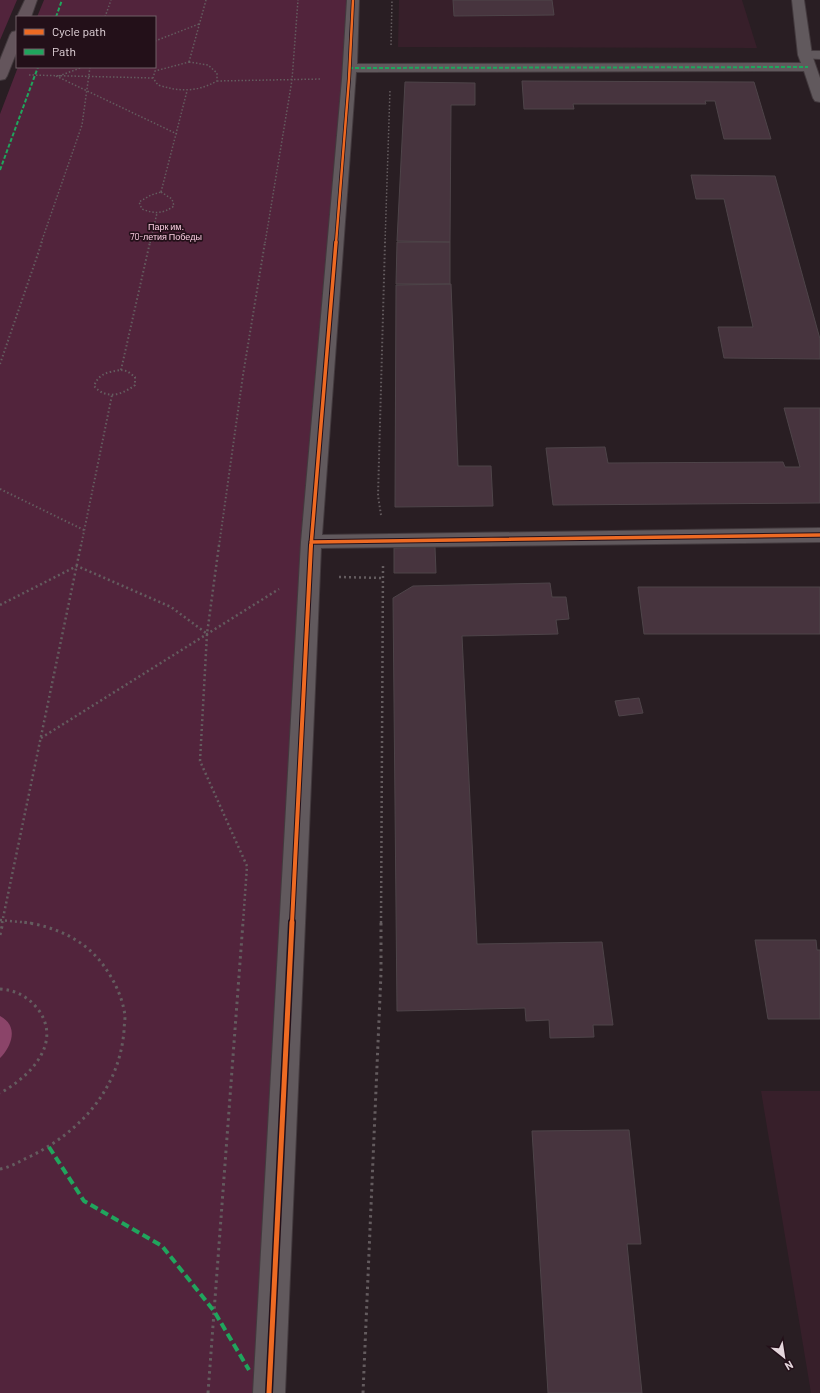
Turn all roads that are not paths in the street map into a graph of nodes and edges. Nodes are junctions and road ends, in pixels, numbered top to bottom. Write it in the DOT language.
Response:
graph roads {
  1 [pos="31,0"];
  2 [pos="353,0"];
  3 [pos="798,0"];
  4 [pos="24,16"];
  5 [pos="16,37"];
  6 [pos="820,55"];
  7 [pos="806,61"];
  8 [pos="349,68"];
  9 [pos="0,76"];
  10 [pos="820,98"];
  11 [pos="820,535"];
  12 [pos="311,542"];
  13 [pos="269,1393"];
  1 -- 4 [label="main road"];
  2 -- 8 [label="street"];
  3 -- 7 [label="street"];
  5 -- 9 [label="main road"];
  6 -- 7 [label="lane"];
  7 -- 8 [label="street"];
  7 -- 10 [label="street"];
  8 -- 12 [label="street"];
  11 -- 12 [label="street"];
  12 -- 13 [label="street"];
}
